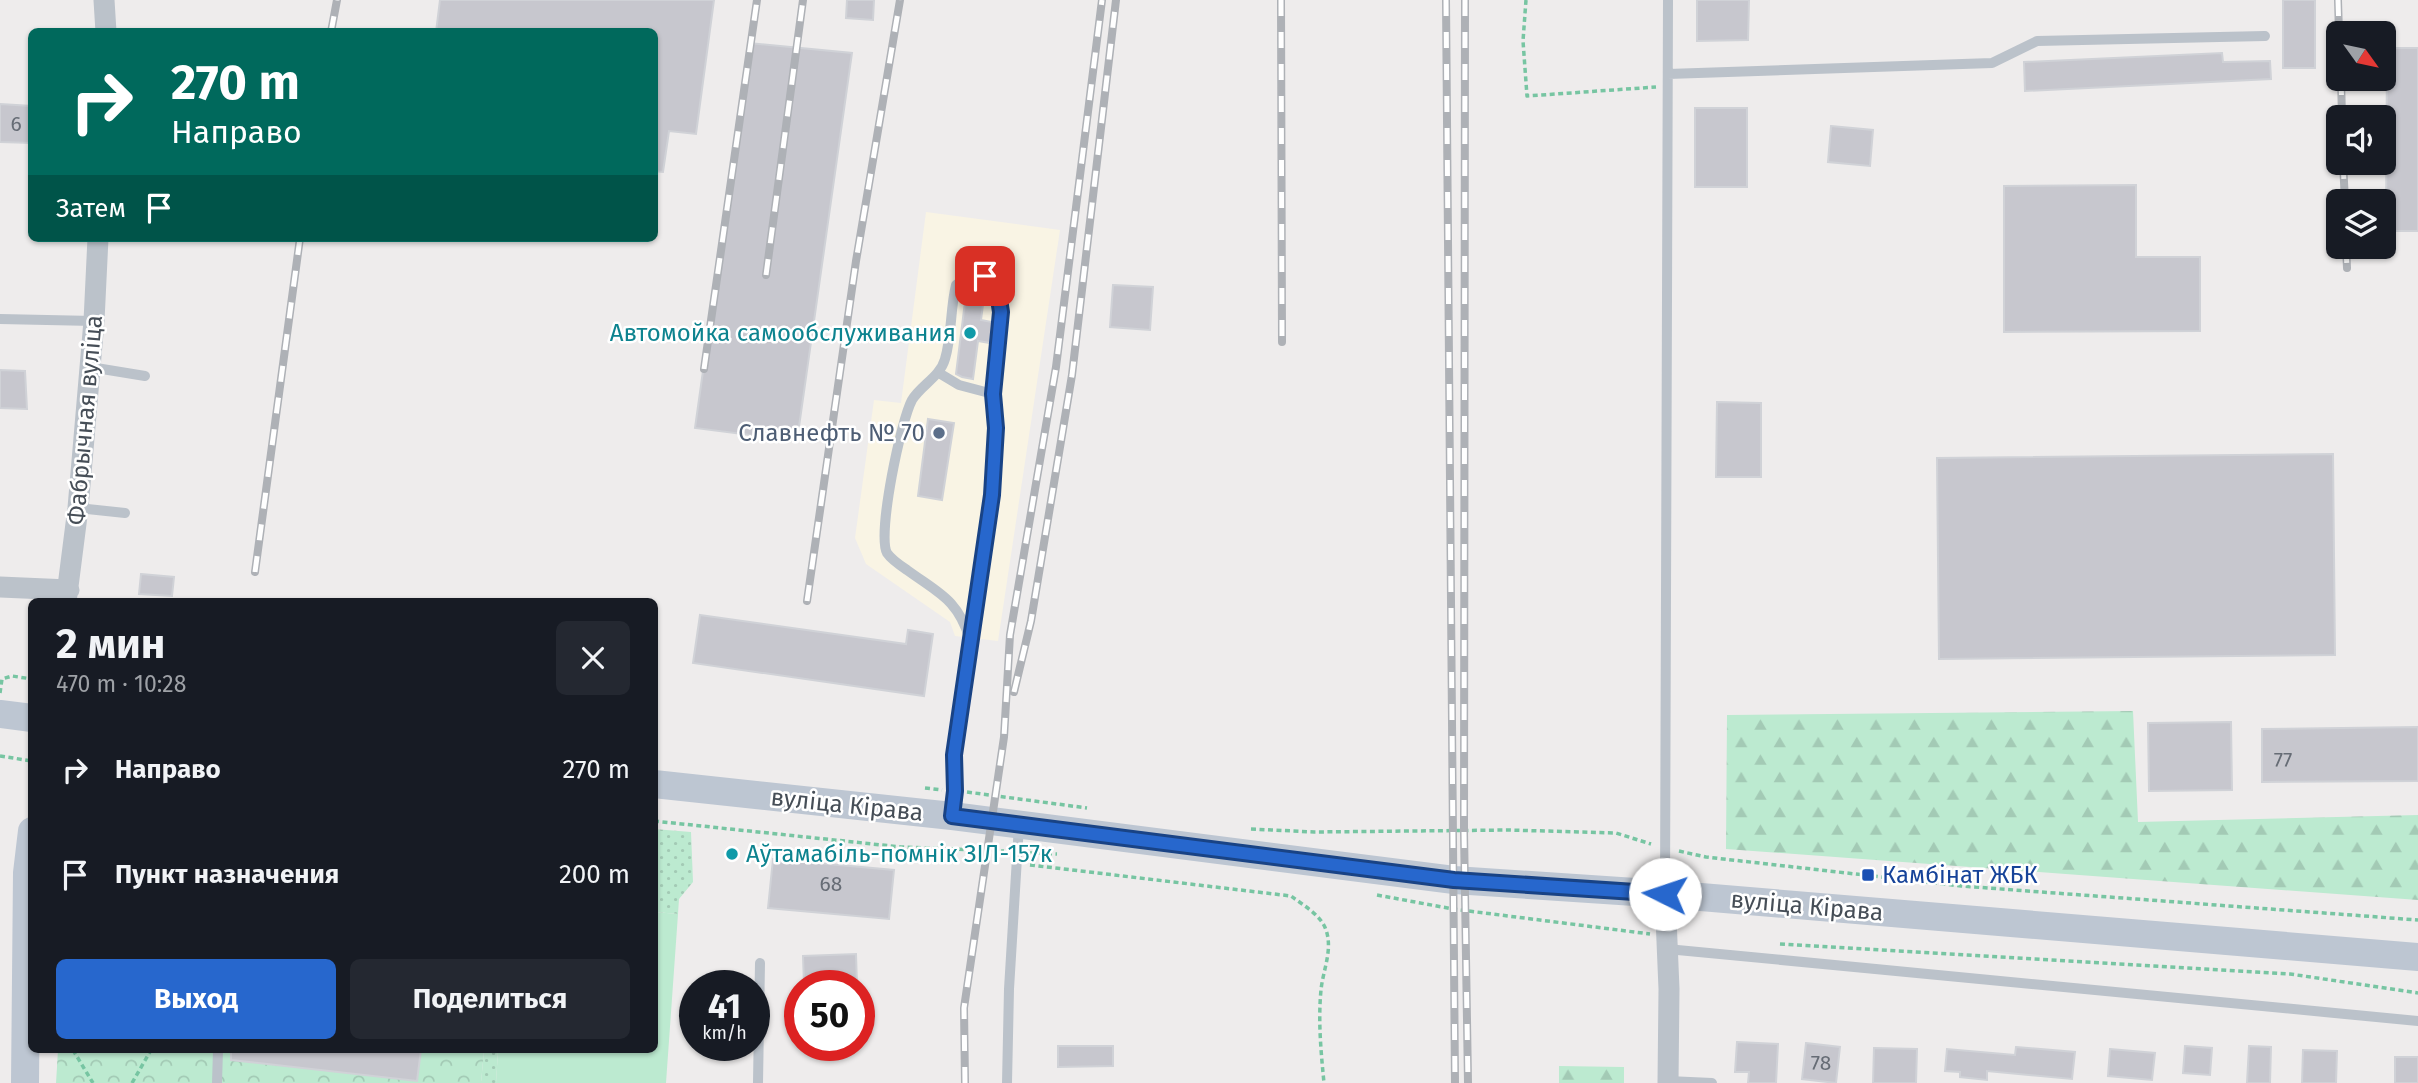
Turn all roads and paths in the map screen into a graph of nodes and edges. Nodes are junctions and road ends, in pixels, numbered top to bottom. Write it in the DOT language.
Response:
graph roads {
  1 [pos="104,0"];
  2 [pos="1526,0"];
  3 [pos="1668,0"];
  4 [pos="106,28"];
  5 [pos="2265,36"];
  6 [pos="1668,80"];
  7 [pos="98,242"];
  8 [pos="0,319"];
  9 [pos="94,321"];
  10 [pos="90,367"];
  11 [pos="939,373"];
  12 [pos="145,376"];
  13 [pos="993,394"];
  14 [pos="78,508"];
  15 [pos="125,513"];
  16 [pos="0,587"];
  17 [pos="68,596"];
  18 [pos="970,639"];
  19 [pos="28,679"];
  20 [pos="0,695"];
  21 [pos="0,714"];
  22 [pos="28,718"];
  23 [pos="0,756"];
  24 [pos="28,760"];
  25 [pos="658,784"];
  26 [pos="914,787"];
  27 [pos="954,804"];
  28 [pos="1091,809"];
  29 [pos="1019,825"];
  30 [pos="1239,829"];
  31 [pos="1666,848"];
  32 [pos="1017,864"];
  33 [pos="28,865"];
  34 [pos="1665,894"];
  35 [pos="2418,920"];
  36 [pos="1667,949"];
  37 [pos="2418,957"];
  38 [pos="760,963"];
  39 [pos="2418,1021"];
  40 [pos="75,1053"];
  41 [pos="149,1053"];
  42 [pos="218,1053"];
  43 [pos="1668,1082"];
  44 [pos="26,1083"];
  45 [pos="93,1083"];
  46 [pos="132,1083"];
  47 [pos="217,1083"];
  48 [pos="758,1083"];
  49 [pos="1007,1083"];
  50 [pos="1324,1083"];
  51 [pos="1712,1083"];
  1 -- 4 [label="street"];
  2 -- 6 [label="path"];
  3 -- 6 [label="lane"];
  5 -- 6 [label="lane"];
  6 -- 31 [label="lane"];
  7 -- 9 [label="street, Фабрычная вуліца"];
  8 -- 9 [label="lane"];
  9 -- 10 [label="street, Фабрычная вуліца"];
  10 -- 12 [label="lane"];
  10 -- 14 [label="street, Фабрычная вуліца"];
  11 -- 13 [label="lane"];
  11 -- 13 [label="lane"];
  11 -- 18 [label="lane"];
  13 -- 18 [label="lane"];
  14 -- 15 [label="lane"];
  14 -- 17 [label="street, Фабрычная вуліца"];
  16 -- 17 [label="street"];
  18 -- 27 [label="lane"];
  19 -- 20 [label="path"];
  21 -- 22 [label="main road"];
  23 -- 24 [label="path"];
  25 -- 27 [label="main road, вуліца Кірава"];
  26 -- 27 [label="path"];
  27 -- 28 [label="path"];
  27 -- 29 [label="main road, вуліца Кірава"];
  29 -- 32 [label="lane"];
  29 -- 34 [label="main road, вуліца Кірава"];
  30 -- 31 [label="path"];
  31 -- 34 [label="lane"];
  31 -- 35 [label="path"];
  32 -- 49 [label="lane"];
  32 -- 50 [label="path"];
  33 -- 44 [label="main road"];
  34 -- 36 [label="street"];
  34 -- 37 [label="main road, вуліца Кірава"];
  36 -- 39 [label="lane"];
  36 -- 43 [label="street"];
  38 -- 48 [label="lane"];
  40 -- 45 [label="path"];
  41 -- 46 [label="path"];
  42 -- 47 [label="lane"];
  43 -- 51 [label="lane"];
}
